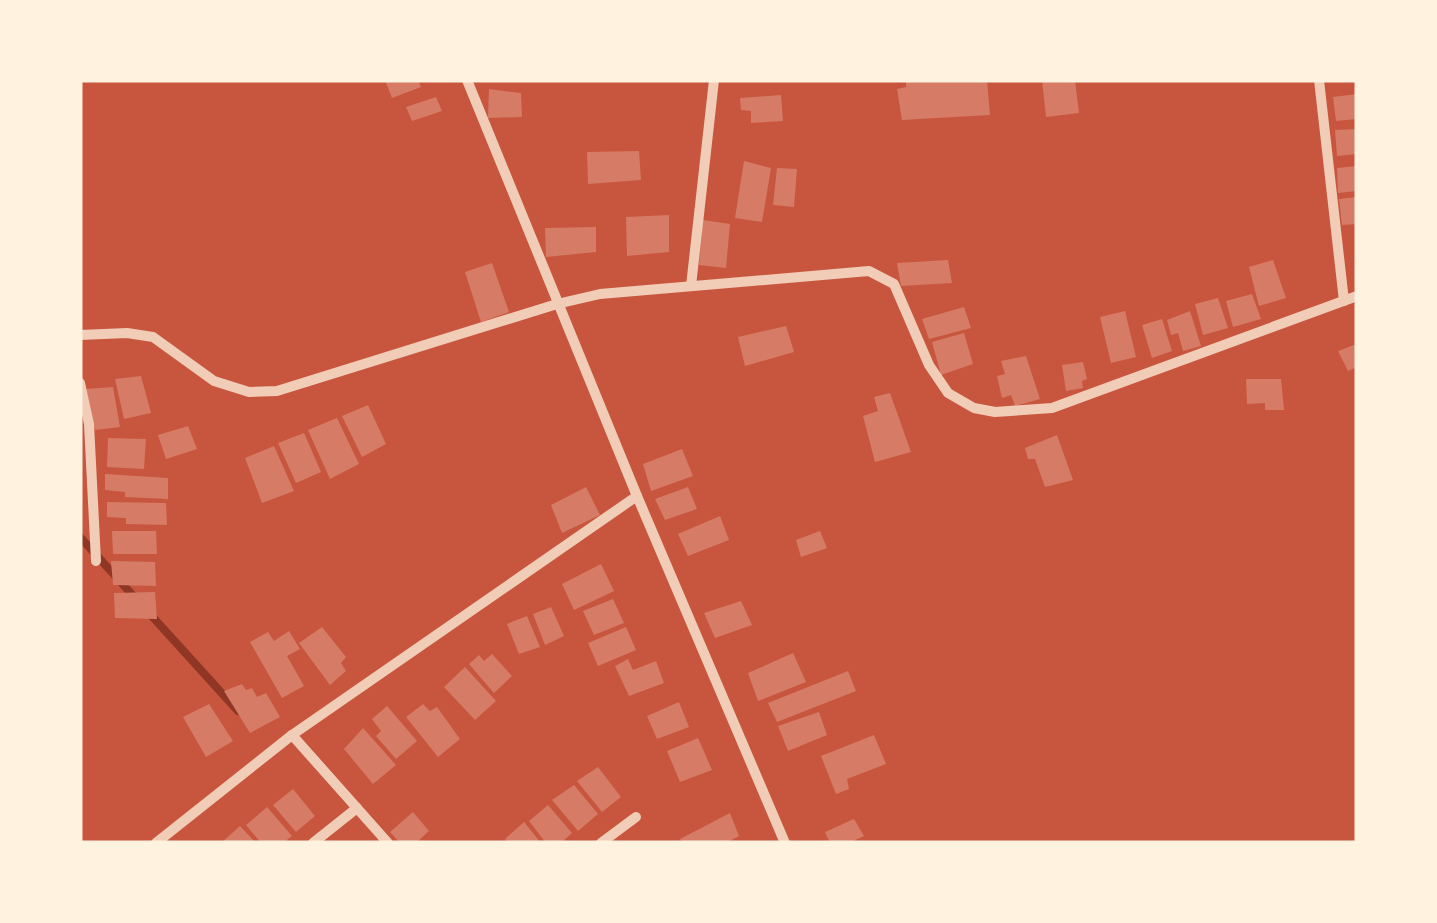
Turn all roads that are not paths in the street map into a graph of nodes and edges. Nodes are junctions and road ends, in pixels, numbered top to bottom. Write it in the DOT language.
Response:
graph roads {
  1 [pos="466,80"];
  2 [pos="714,80"];
  3 [pos="1319,80"];
  4 [pos="691,286"];
  5 [pos="1357,296"];
  6 [pos="1344,301"];
  7 [pos="558,304"];
  8 [pos="80,335"];
  9 [pos="80,384"];
  10 [pos="636,496"];
  11 [pos="96,562"];
  12 [pos="292,735"];
  13 [pos="358,808"];
  14 [pos="636,817"];
  15 [pos="156,843"];
  16 [pos="313,843"];
  17 [pos="388,843"];
  18 [pos="601,843"];
  19 [pos="785,843"];
  1 -- 7 [label="street"];
  2 -- 4 [label="street"];
  3 -- 6 [label="street"];
  4 -- 6 [label="street"];
  4 -- 7 [label="street"];
  5 -- 6 [label="street"];
  7 -- 8 [label="street"];
  7 -- 10 [label="street"];
  9 -- 11 [label="street"];
  10 -- 12 [label="street"];
  10 -- 19 [label="street"];
  12 -- 13 [label="street"];
  12 -- 15 [label="street"];
  13 -- 16 [label="street"];
  13 -- 17 [label="street"];
  14 -- 18 [label="street"];
}
